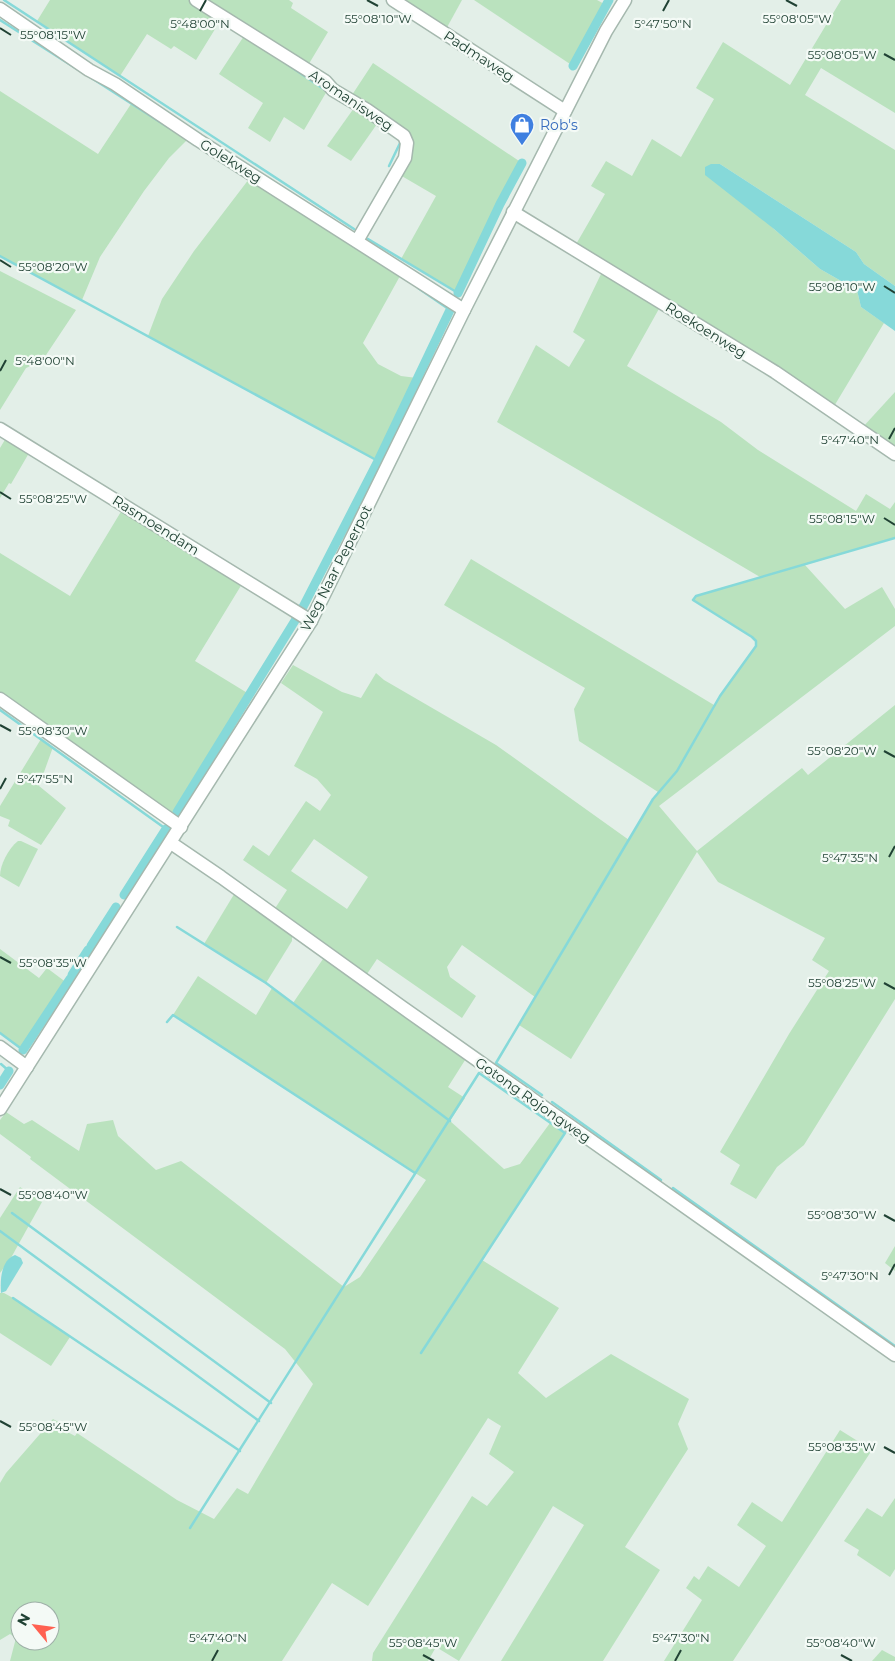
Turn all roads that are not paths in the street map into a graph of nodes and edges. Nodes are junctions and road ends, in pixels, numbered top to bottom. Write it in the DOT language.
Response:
graph roads {
  1 [pos="196,0"];
  2 [pos="393,0"];
  3 [pos="625,0"];
  4 [pos="0,9"];
  5 [pos="565,111"];
  6 [pos="513,212"];
  7 [pos="357,241"];
  8 [pos="464,310"];
  9 [pos="0,429"];
  10 [pos="895,454"];
  11 [pos="312,621"];
  12 [pos="0,699"];
  13 [pos="181,827"];
  14 [pos="171,843"];
  15 [pos="0,1046"];
  16 [pos="27,1067"];
  17 [pos="0,1109"];
  18 [pos="895,1355"];
  1 -- 7 [label="street, Aromanisweg"];
  2 -- 5 [label="street, Padmaweg"];
  3 -- 5 [label="street, Weg Naar Peperpot"];
  4 -- 7 [label="street, Golekweg"];
  5 -- 6 [label="street, Weg Naar Peperpot"];
  6 -- 8 [label="street, Weg Naar Peperpot"];
  6 -- 10 [label="street, Roekoenweg"];
  7 -- 8 [label="street, Golekweg"];
  8 -- 11 [label="street, Weg Naar Peperpot"];
  9 -- 11 [label="street, Rasmoendam"];
  11 -- 13 [label="street, Weg Naar Peperpot"];
  12 -- 13 [label="street"];
  13 -- 14 [label="street, Weg Naar Peperpot"];
  14 -- 16 [label="street, Weg Naar Peperpot"];
  14 -- 18 [label="street, Gotong Rojongweg"];
  15 -- 16 [label="street"];
  16 -- 17 [label="street, Weg Naar Peperpot"];
}
